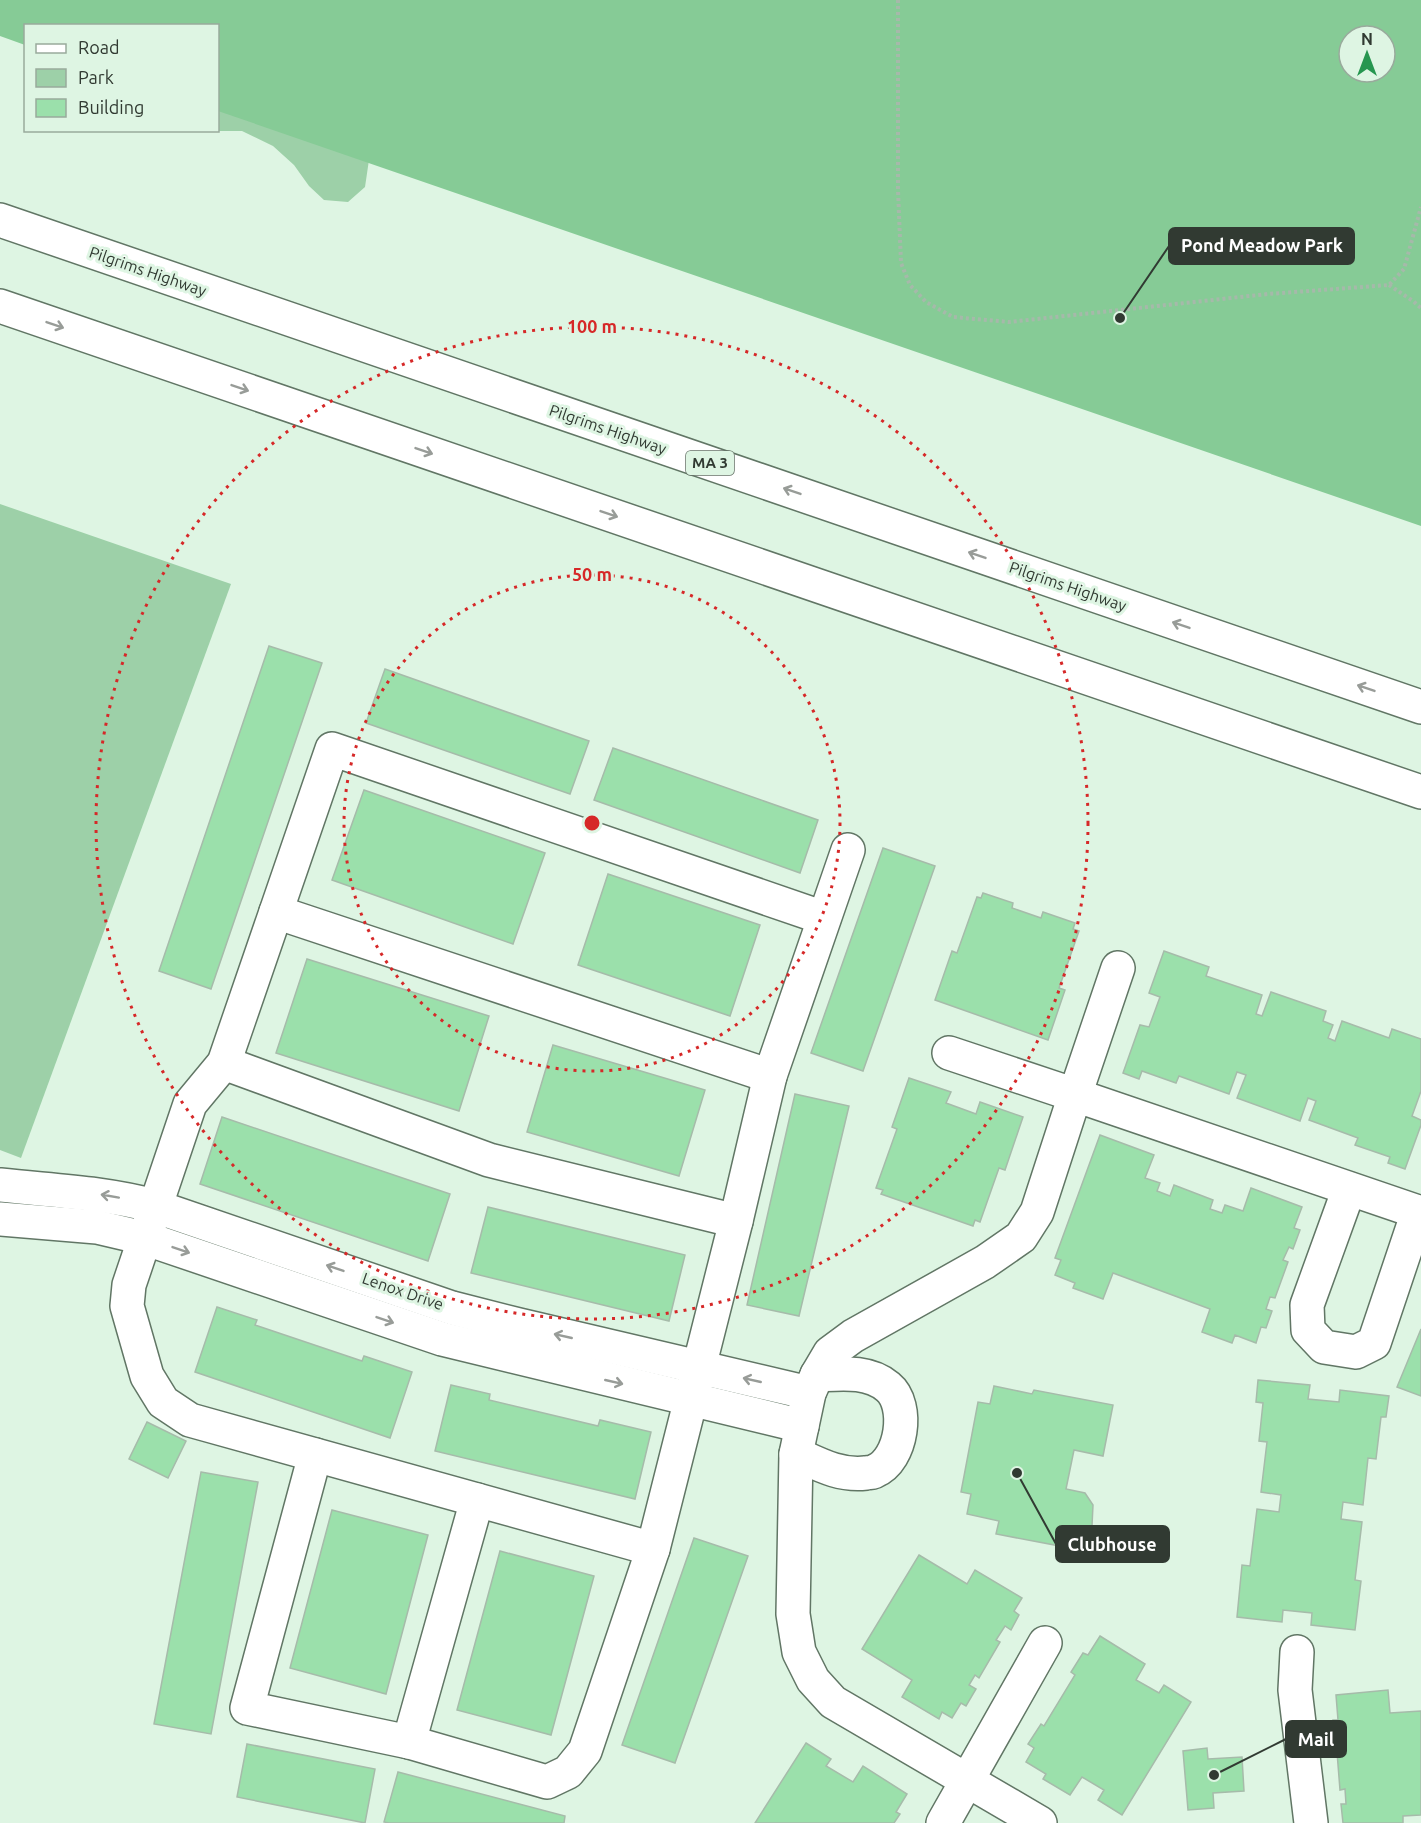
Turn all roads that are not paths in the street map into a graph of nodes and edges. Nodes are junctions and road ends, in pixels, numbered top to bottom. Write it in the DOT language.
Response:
graph roads {
  1 [pos="0,220"];
  2 [pos="0,306"];
  3 [pos="1421,706"];
  4 [pos="1421,792"];
  5 [pos="848,850"];
  6 [pos="276,912"];
  7 [pos="825,918"];
  8 [pos="1118,968"];
  9 [pos="949,1053"];
  10 [pos="224,1063"];
  11 [pos="770,1076"];
  12 [pos="1075,1095"];
  13 [pos="0,1185"];
  14 [pos="1349,1189"];
  15 [pos="154,1206"];
  16 [pos="1419,1213"];
  17 [pos="0,1218"];
  18 [pos="736,1221"];
  19 [pos="144,1238"];
  20 [pos="698,1368"];
  21 [pos="813,1384"];
  22 [pos="691,1400"];
  23 [pos="799,1440"];
  24 [pos="315,1455"];
  25 [pos="477,1500"];
  26 [pos="653,1549"];
  27 [pos="1045,1643"];
  28 [pos="1297,1652"];
  29 [pos="409,1742"];
  30 [pos="966,1780"];
  31 [pos="943,1823"];
  32 [pos="1040,1823"];
  33 [pos="1311,1823"];
  3 -- 1 [label="main road, Pilgrims Highway / MA 3, one-way"];
  2 -- 4 [label="main road, one-way"];
  5 -- 7 [label="main road"];
  6 -- 7 [label="main road"];
  6 -- 10 [label="main road"];
  6 -- 11 [label="main road"];
  7 -- 11 [label="main road"];
  8 -- 12 [label="main road"];
  9 -- 12 [label="main road"];
  10 -- 15 [label="main road"];
  10 -- 18 [label="main road"];
  11 -- 18 [label="main road"];
  12 -- 14 [label="main road"];
  12 -- 21 [label="main road"];
  15 -- 13 [label="main road, Lenox Drive, one-way"];
  14 -- 16 [label="main road"];
  14 -- 16 [label="main road"];
  15 -- 19 [label="main road"];
  20 -- 15 [label="main road, Lenox Drive, one-way"];
  17 -- 19 [label="main road, Lenox Drive"];
  18 -- 20 [label="main road"];
  19 -- 22 [label="main road, Lenox Drive, one-way"];
  19 -- 24 [label="main road"];
  21 -- 20 [label="main road, Lenox Drive, one-way"];
  20 -- 22 [label="main road"];
  21 -- 23 [label="main road"];
  21 -- 23 [label="main road"];
  22 -- 23 [label="main road, Lenox Drive"];
  22 -- 26 [label="main road"];
  23 -- 30 [label="main road"];
  24 -- 25 [label="main road"];
  24 -- 29 [label="main road"];
  25 -- 26 [label="main road"];
  25 -- 29 [label="main road"];
  26 -- 29 [label="main road"];
  27 -- 30 [label="main road"];
  28 -- 33 [label="main road"];
  30 -- 31 [label="main road"];
  30 -- 32 [label="main road"];
}
